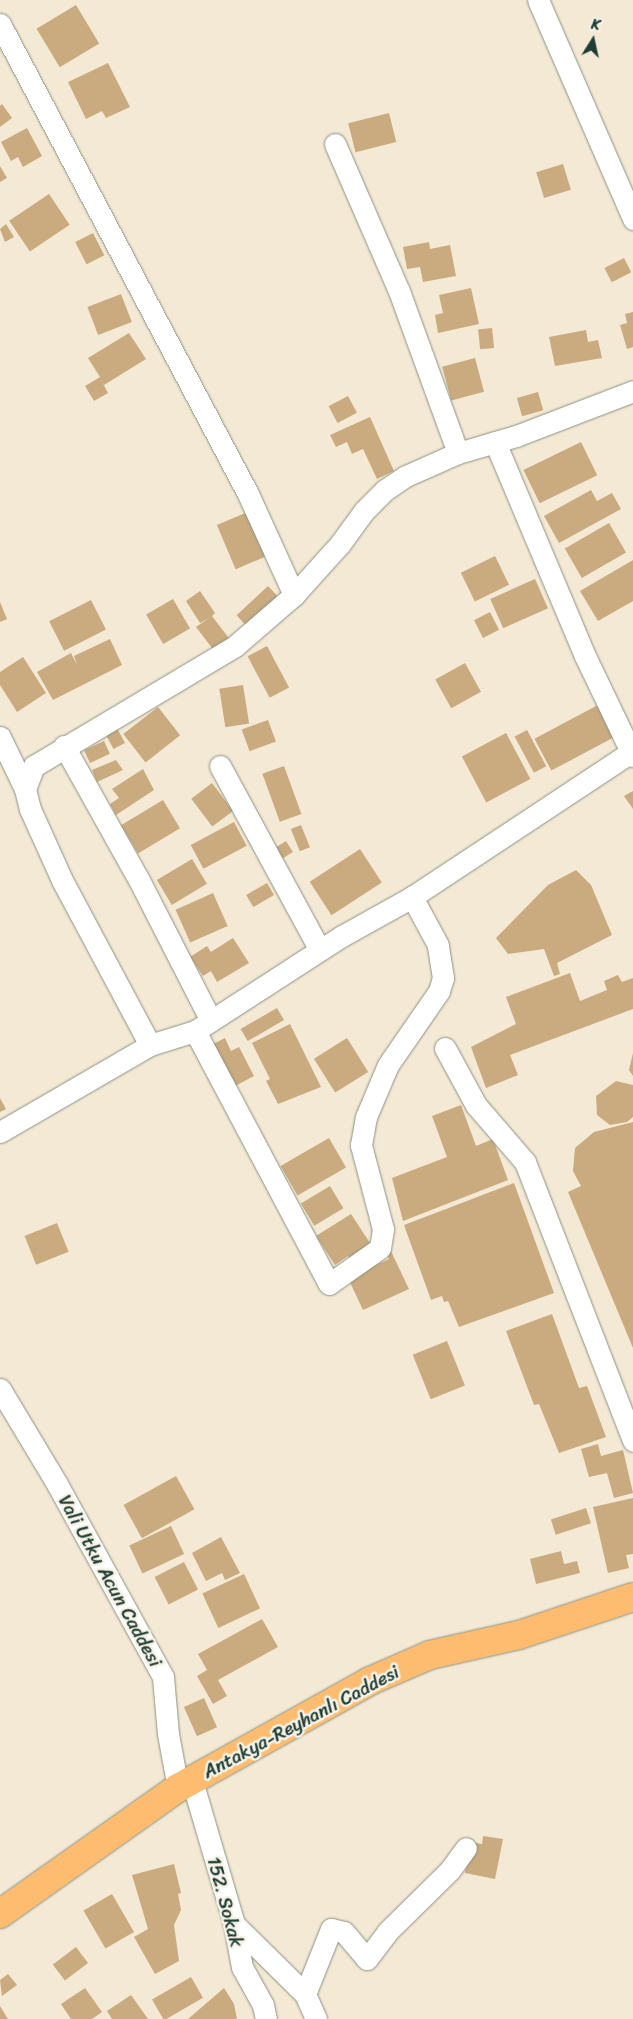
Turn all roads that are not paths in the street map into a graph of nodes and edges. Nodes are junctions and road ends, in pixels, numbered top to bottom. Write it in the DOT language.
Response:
graph roads {
  1 [pos="538,0"];
  2 [pos="0,24"];
  3 [pos="335,144"];
  4 [pos="633,219"];
  5 [pos="633,391"];
  6 [pos="495,442"];
  7 [pos="458,453"];
  8 [pos="294,595"];
  9 [pos="0,737"];
  10 [pos="64,746"];
  11 [pos="632,753"];
  12 [pos="220,766"];
  13 [pos="26,789"];
  14 [pos="412,897"];
  15 [pos="320,950"];
  16 [pos="203,1026"];
  17 [pos="150,1045"];
  18 [pos="445,1048"];
  19 [pos="0,1132"];
  20 [pos="0,1389"];
  21 [pos="633,1441"];
  22 [pos="633,1597"];
  23 [pos="185,1784"];
  24 [pos="466,1848"];
  25 [pos="0,1914"];
  26 [pos="234,1924"];
  27 [pos="305,1994"];
  28 [pos="266,2019"];
  29 [pos="316,2019"];
  1 -- 4 [label="street"];
  2 -- 8 [label="street"];
  3 -- 7 [label="street"];
  5 -- 6 [label="street"];
  6 -- 7 [label="street"];
  6 -- 11 [label="street"];
  7 -- 8 [label="street"];
  8 -- 10 [label="street"];
  9 -- 13 [label="street"];
  10 -- 13 [label="street"];
  10 -- 16 [label="street"];
  11 -- 14 [label="street"];
  12 -- 15 [label="street"];
  13 -- 17 [label="street"];
  14 -- 15 [label="street"];
  14 -- 16 [label="street"];
  15 -- 16 [label="street"];
  16 -- 17 [label="street"];
  17 -- 19 [label="street"];
  18 -- 21 [label="street"];
  20 -- 23 [label="street, Vali Utku Acun Caddesi"];
  22 -- 23 [label="main road, Antakya-Reyhanlı Caddesi"];
  23 -- 25 [label="main road, Antakya-Reyhanlı Caddesi"];
  23 -- 26 [label="street, 152. Sokak"];
  24 -- 27 [label="street"];
  26 -- 27 [label="street"];
  26 -- 28 [label="street, 152. Sokak"];
  27 -- 29 [label="street"];
}
